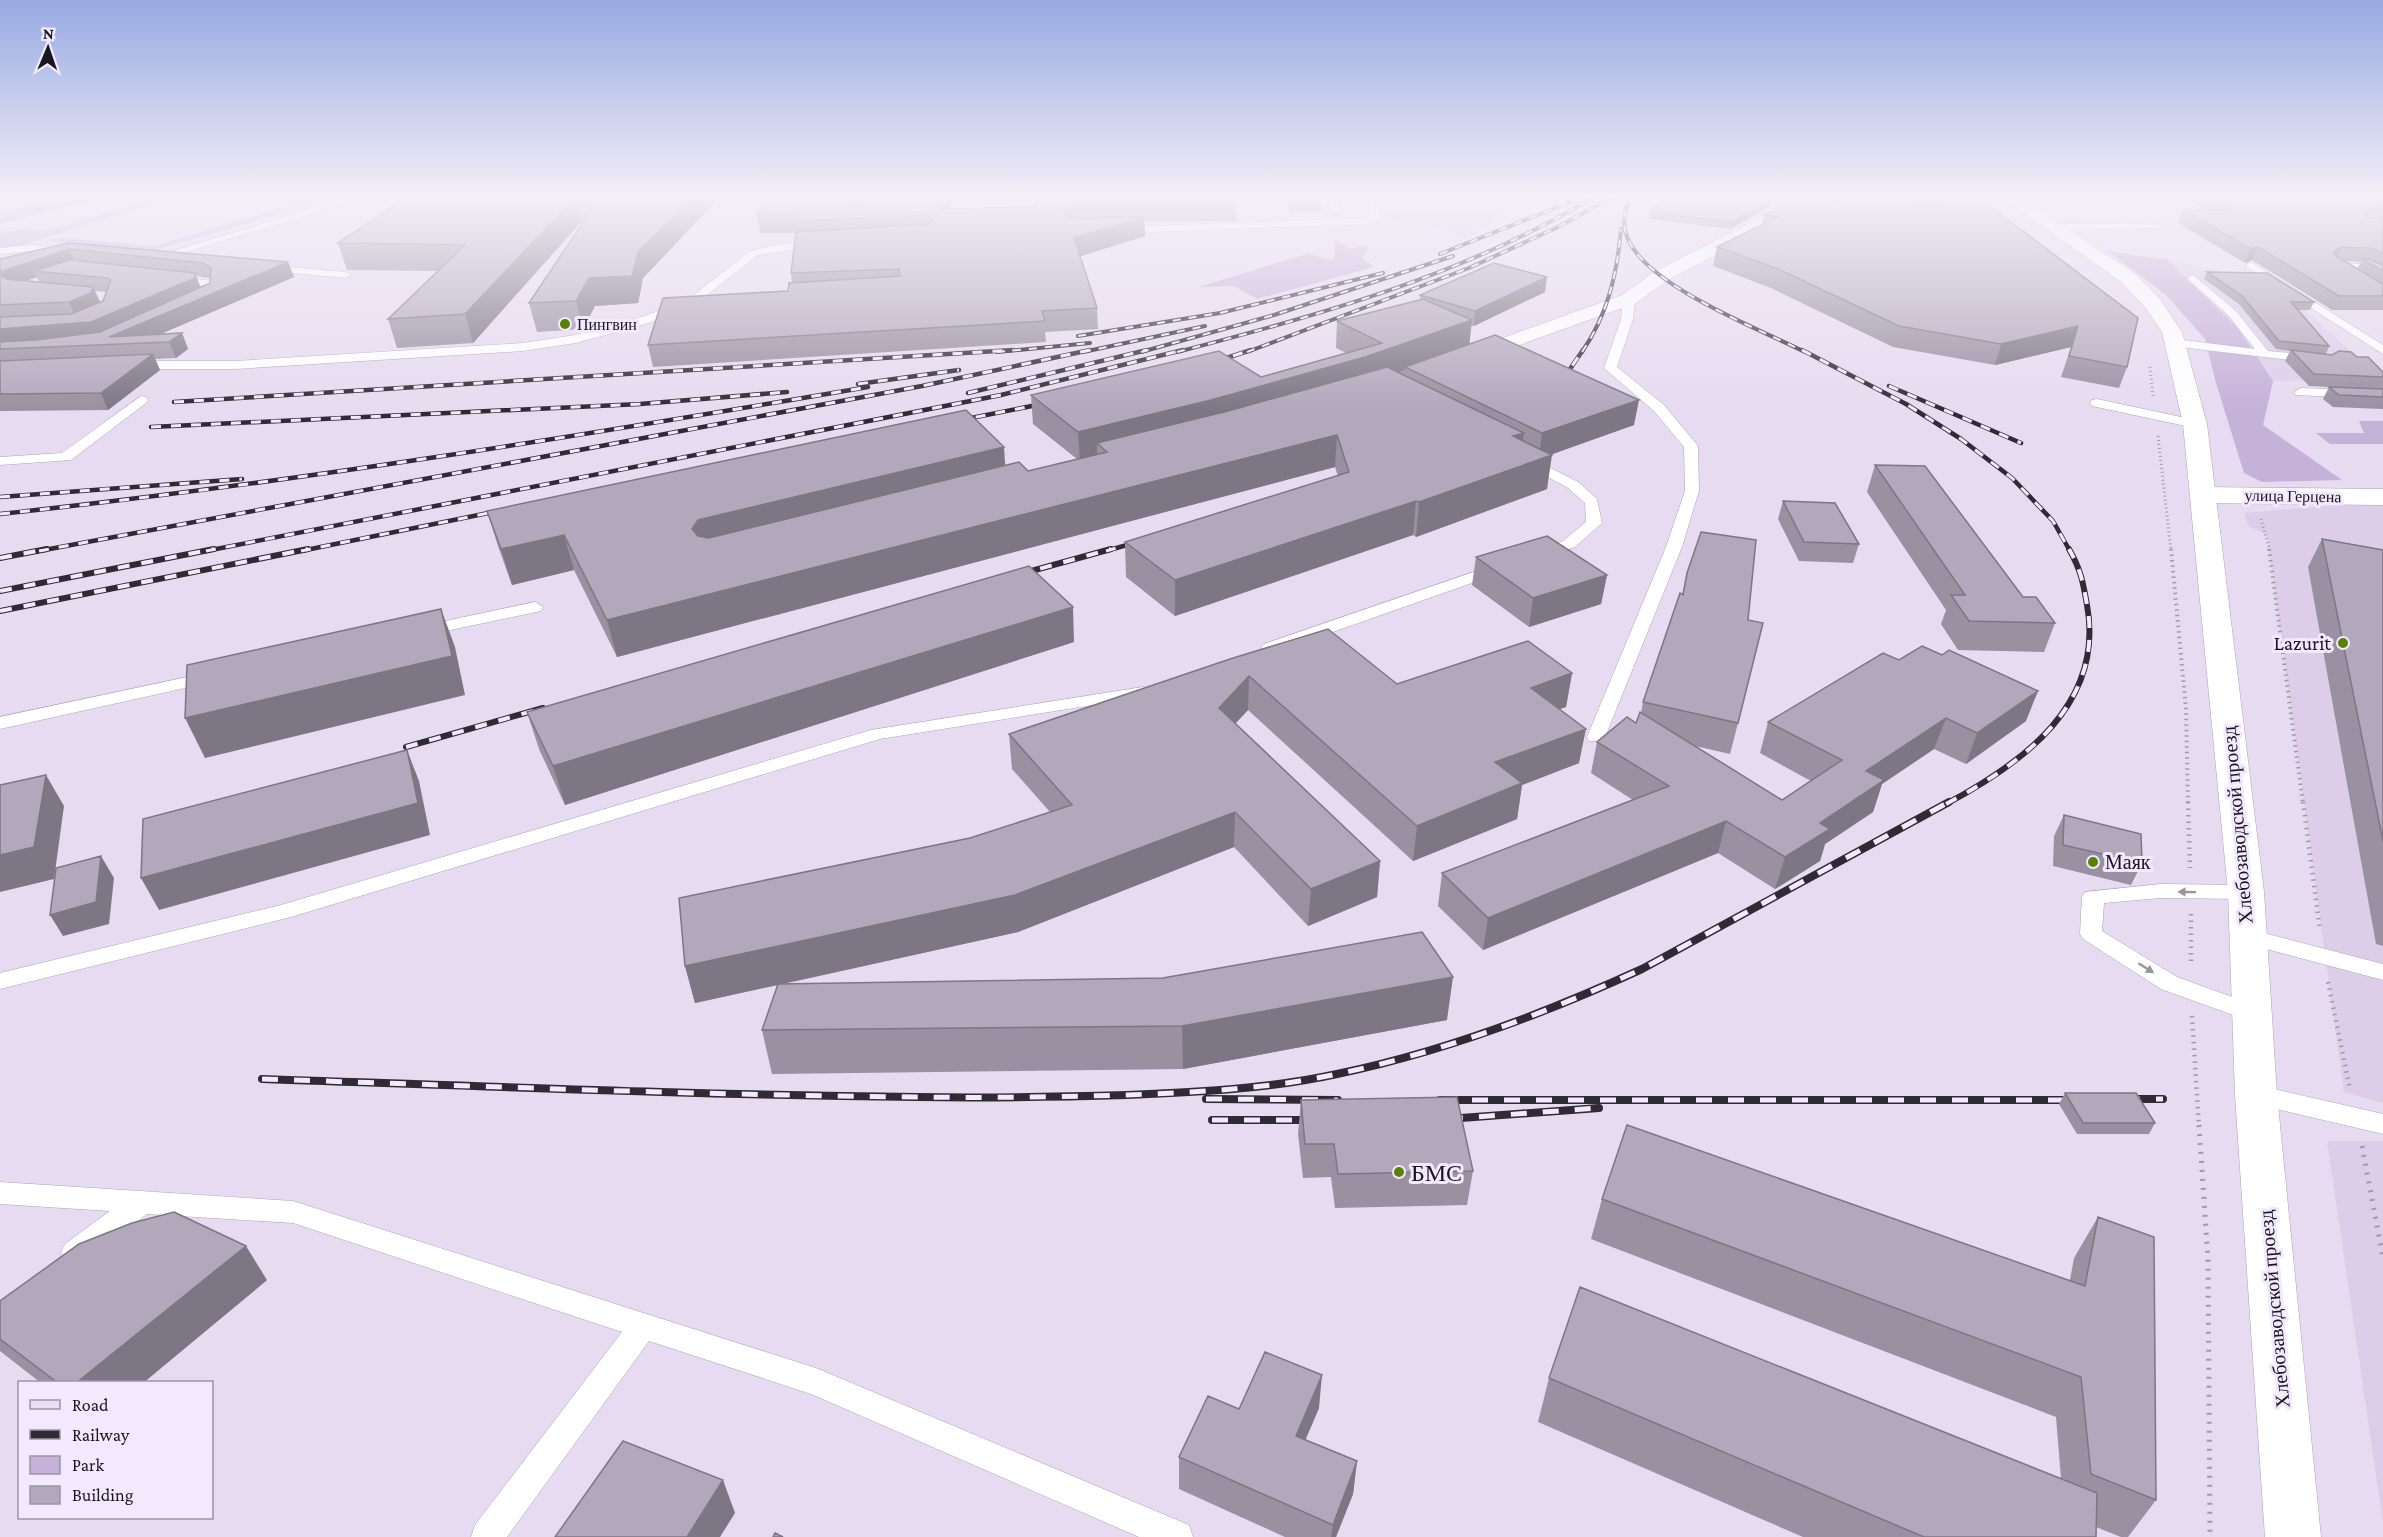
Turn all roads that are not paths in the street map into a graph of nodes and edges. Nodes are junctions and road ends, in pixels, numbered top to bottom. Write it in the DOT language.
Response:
graph roads {
  1 [pos="251,267"];
  2 [pos="738,267"];
  3 [pos="1679,267"];
  4 [pos="2112,267"];
  5 [pos="2253,267"];
  6 [pos="2336,267"];
  7 [pos="2357,267"];
  8 [pos="345,275"];
  9 [pos="2383,277"];
  10 [pos="165,278"];
  11 [pos="2193,278"];
  12 [pos="2383,297"];
  13 [pos="1629,298"];
  14 [pos="712,303"];
  15 [pos="689,304"];
  16 [pos="188,306"];
  17 [pos="2162,352"];
  18 [pos="2264,354"];
  19 [pos="2381,356"];
  20 [pos="2327,360"];
  21 [pos="1449,364"];
  22 [pos="119,366"];
  23 [pos="2301,392"];
  24 [pos="2383,395"];
  25 [pos="141,400"];
  26 [pos="2097,403"];
  27 [pos="2195,424"];
  28 [pos="1510,451"];
  29 [pos="0,461"];
  30 [pos="2204,495"];
  31 [pos="2383,497"];
  32 [pos="535,607"];
  33 [pos="407,634"];
  34 [pos="1248,656"];
  35 [pos="232,672"];
  36 [pos="1160,686"];
  37 [pos="0,723"];
  38 [pos="1596,737"];
  39 [pos="2246,892"];
  40 [pos="2248,937"];
  41 [pos="2383,972"];
  42 [pos="0,981"];
  43 [pos="2252,1013"];
  44 [pos="2256,1095"];
  45 [pos="2383,1124"];
  46 [pos="0,1193"];
  47 [pos="143,1203"];
  48 [pos="57,1265"];
  49 [pos="643,1326"];
  50 [pos="487,1537"];
  51 [pos="1177,1537"];
  52 [pos="2293,1537"];
  1 -- 8 [label="lane"];
  2 -- 15 [label="lane"];
  3 -- 13 [label="street"];
  4 -- 17 [label="street, Хлебозаводской проезд"];
  5 -- 19 [label="lane"];
  6 -- 12 [label="lane"];
  7 -- 9 [label="lane"];
  10 -- 16 [label="lane"];
  11 -- 18 [label="lane"];
  13 -- 21 [label="street"];
  13 -- 38 [label="lane"];
  14 -- 15 [label="lane"];
  15 -- 22 [label="lane"];
  17 -- 18 [label="lane"];
  17 -- 27 [label="street, Хлебозаводской проезд"];
  18 -- 20 [label="lane"];
  23 -- 24 [label="lane"];
  25 -- 29 [label="lane"];
  26 -- 27 [label="lane"];
  27 -- 30 [label="street, Хлебозаводской проезд"];
  28 -- 34 [label="lane"];
  30 -- 31 [label="street, улица Герцена"];
  30 -- 39 [label="street, Хлебозаводской проезд"];
  32 -- 33 [label="lane"];
  35 -- 37 [label="lane"];
  36 -- 42 [label="lane"];
  39 -- 40 [label="street, Хлебозаводской проезд"];
  39 -- 43 [label="lane, one-way"];
  40 -- 41 [label="lane"];
  40 -- 43 [label="street, Хлебозаводской проезд"];
  43 -- 44 [label="street, Хлебозаводской проезд"];
  44 -- 45 [label="lane"];
  44 -- 52 [label="street, Хлебозаводской проезд"];
  46 -- 47 [label="lane"];
  47 -- 48 [label="lane"];
  47 -- 49 [label="lane"];
  49 -- 50 [label="lane"];
  49 -- 51 [label="lane"];
}
